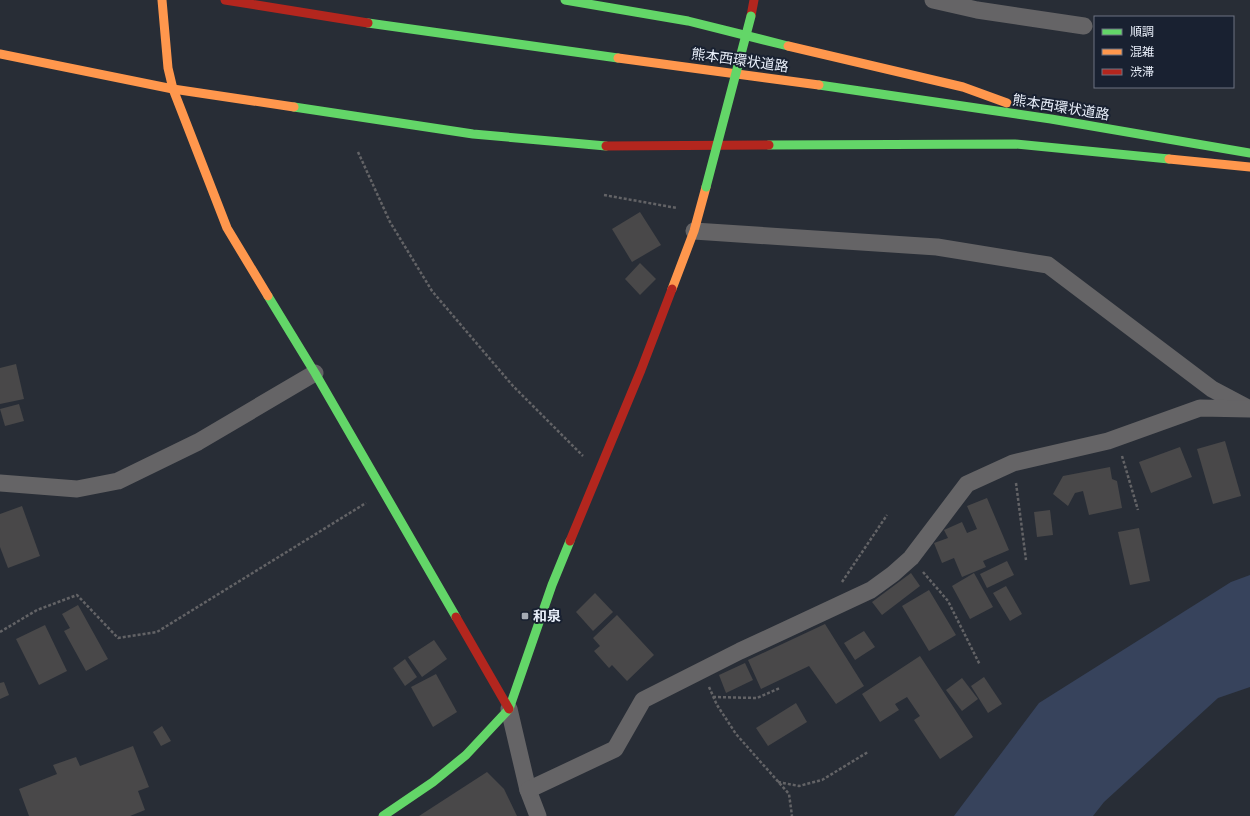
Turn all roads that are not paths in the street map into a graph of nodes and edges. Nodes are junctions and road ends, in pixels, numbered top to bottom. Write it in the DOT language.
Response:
graph roads {
  1 [pos="162,0"];
  2 [pos="225,0"];
  3 [pos="565,0"];
  4 [pos="754,0"];
  5 [pos="933,0"];
  6 [pos="1084,26"];
  7 [pos="0,54"];
  8 [pos="173,89"];
  9 [pos="1051,119"];
  10 [pos="1250,152"];
  11 [pos="1250,167"];
  12 [pos="694,231"];
  13 [pos="315,373"];
  14 [pos="1250,409"];
  15 [pos="0,483"];
  16 [pos="509,709"];
  17 [pos="528,790"];
  18 [pos="384,816"];
  19 [pos="538,816"];
  1 -- 8 [label="main road"];
  2 -- 9 [label="main road, 熊本西環状道路"];
  3 -- 9 [label="main road"];
  4 -- 12 [label="main road, bridge"];
  5 -- 6 [label="street"];
  7 -- 8 [label="main road"];
  8 -- 11 [label="main road"];
  8 -- 13 [label="main road"];
  9 -- 10 [label="main road, 熊本西環状道路"];
  12 -- 14 [label="street"];
  12 -- 16 [label="main road"];
  13 -- 15 [label="street"];
  13 -- 16 [label="main road"];
  14 -- 17 [label="street"];
  16 -- 17 [label="street"];
  16 -- 18 [label="main road"];
  17 -- 19 [label="street"];
}
